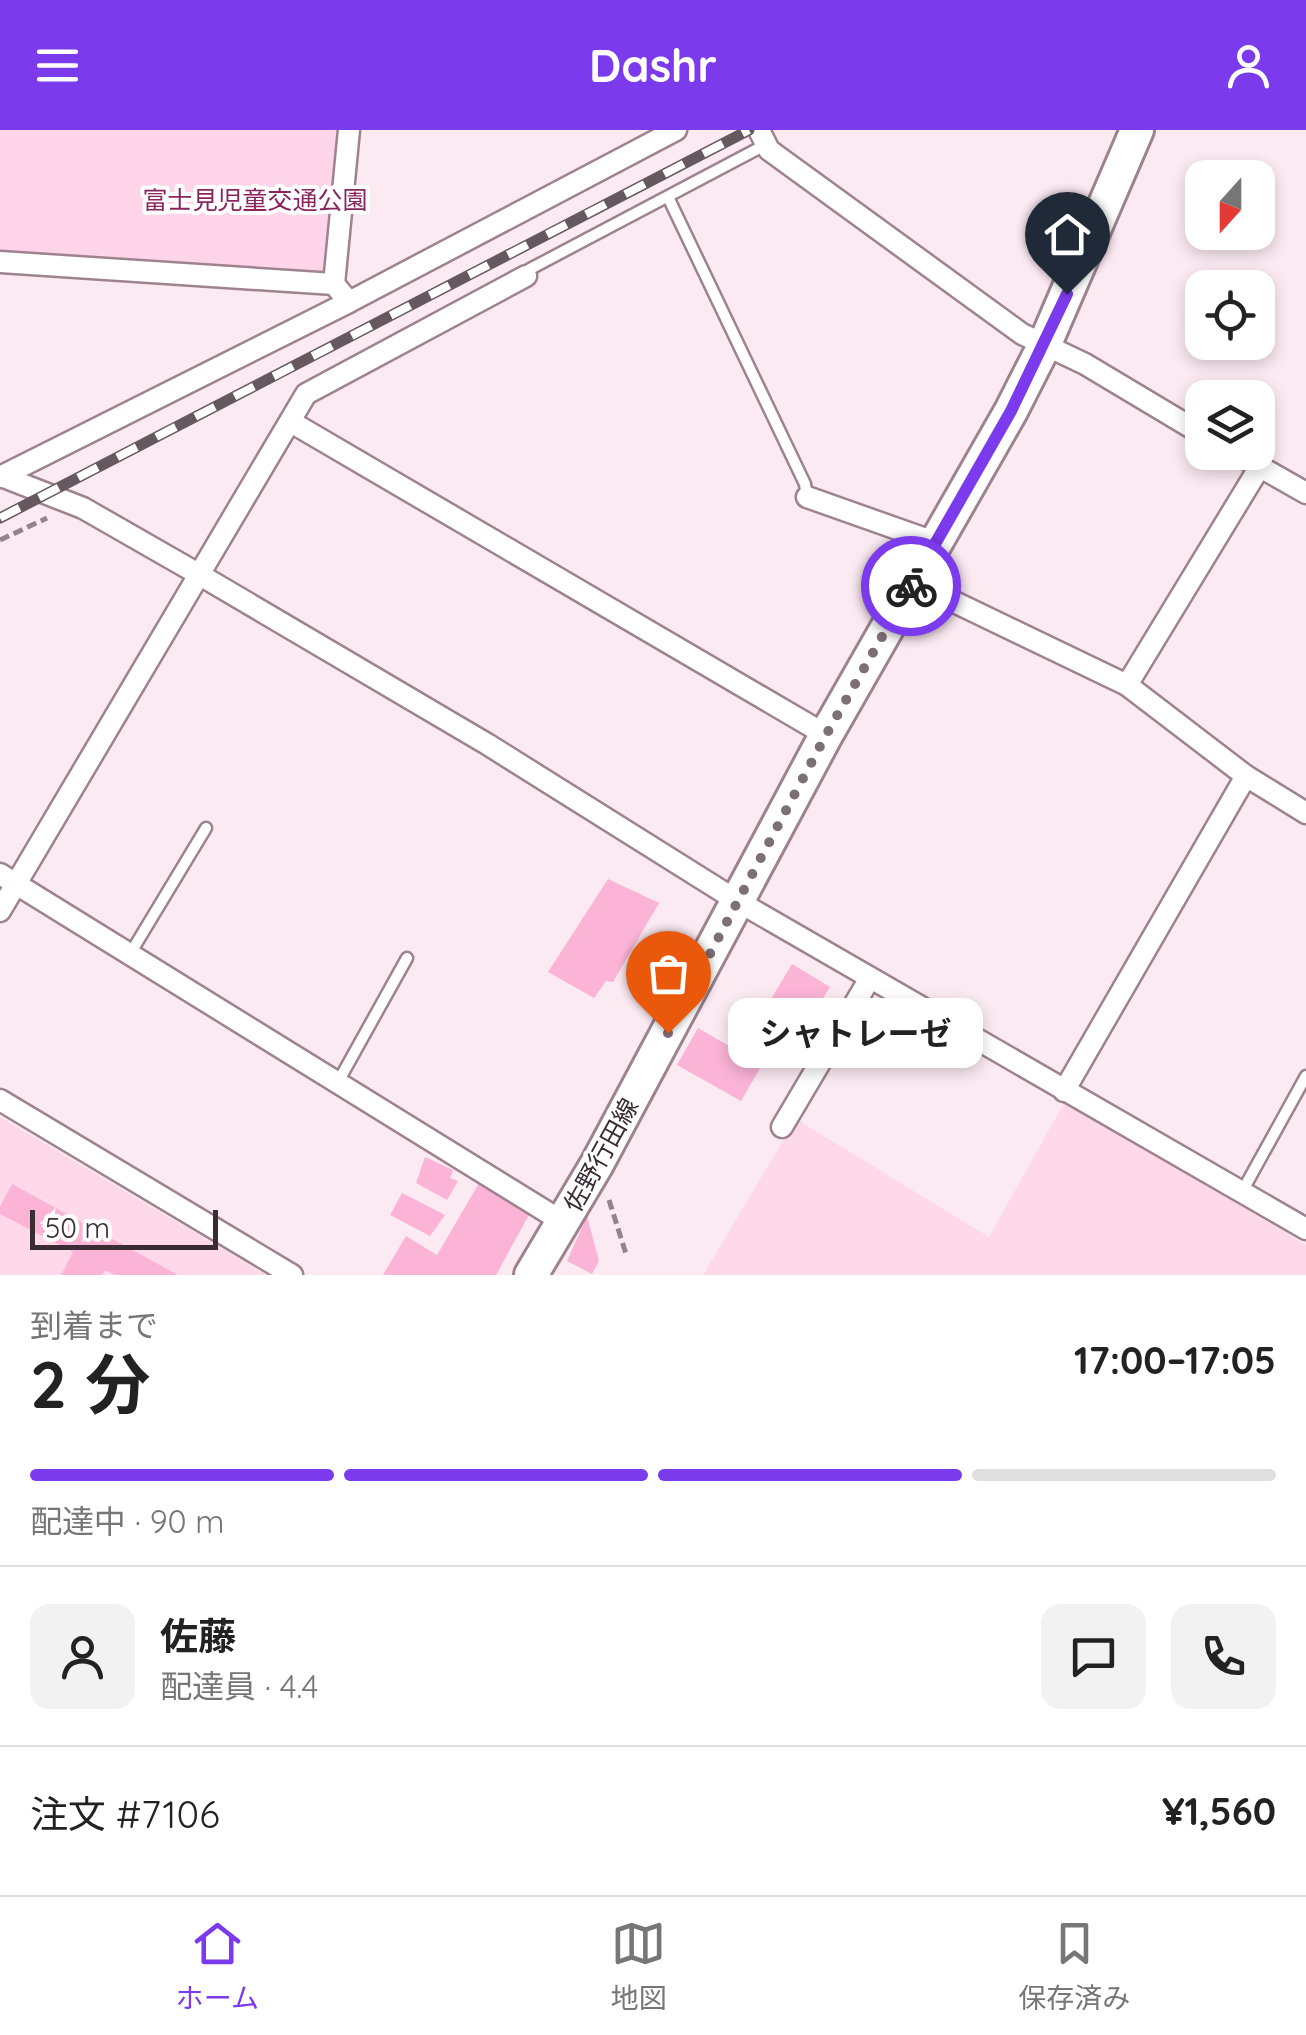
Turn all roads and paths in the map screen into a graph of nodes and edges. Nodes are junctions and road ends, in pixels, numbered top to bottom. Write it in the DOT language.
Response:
graph roads {
  1 [pos="349,130"];
  2 [pos="676,130"];
  3 [pos="1137,130"];
  4 [pos="762,138"];
  5 [pos="668,197"];
  6 [pos="0,262"];
  7 [pos="526,276"];
  8 [pos="334,284"];
  9 [pos="348,302"];
  10 [pos="1044,346"];
  11 [pos="290,422"];
  12 [pos="1185,424"];
  13 [pos="1258,470"];
  14 [pos="1263,470"];
  15 [pos="1,477"];
  16 [pos="1306,493"];
  17 [pos="808,497"];
  18 [pos="60,511"];
  19 [pos="0,540"];
  20 [pos="936,543"];
  21 [pos="200,574"];
  22 [pos="913,582"];
  23 [pos="1128,686"];
  24 [pos="826,735"];
  25 [pos="1246,776"];
  26 [pos="1306,814"];
  27 [pos="206,828"];
  28 [pos="8,879"];
  29 [pos="739,902"];
  30 [pos="0,911"];
  31 [pos="130,954"];
  32 [pos="407,958"];
  33 [pos="870,978"];
  34 [pos="1306,1076"];
  35 [pos="338,1082"];
  36 [pos="1064,1091"];
  37 [pos="0,1100"];
  38 [pos="782,1126"];
  39 [pos="596,1164"];
  40 [pos="1243,1190"];
  41 [pos="564,1222"];
  42 [pos="1306,1229"];
  43 [pos="628,1256"];
  44 [pos="292,1275"];
  45 [pos="531,1275"];
  1 -- 8 [label="street"];
  2 -- 9 [label="street"];
  3 -- 10 [label="main road, 佐野行田線"];
  4 -- 5 [label="lane"];
  4 -- 10 [label="street"];
  5 -- 7 [label="lane"];
  5 -- 17 [label="lane"];
  6 -- 8 [label="street"];
  7 -- 11 [label="street"];
  8 -- 9 [label="street"];
  9 -- 15 [label="street"];
  10 -- 12 [label="street"];
  10 -- 20 [label="main road, 佐野行田線"];
  11 -- 21 [label="street"];
  11 -- 24 [label="street"];
  13 -- 23 [label="street"];
  14 -- 16 [label="street"];
  15 -- 21 [label="street"];
  17 -- 20 [label="street"];
  18 -- 19 [label="path"];
  20 -- 22 [label="main road, 佐野行田線"];
  21 -- 28 [label="street"];
  21 -- 29 [label="street"];
  22 -- 23 [label="street"];
  22 -- 24 [label="main road, 佐野行田線"];
  23 -- 25 [label="street"];
  24 -- 29 [label="main road, 佐野行田線"];
  25 -- 26 [label="street"];
  25 -- 36 [label="street"];
  27 -- 31 [label="lane"];
  28 -- 30 [label="street"];
  28 -- 31 [label="street"];
  29 -- 33 [label="street"];
  29 -- 39 [label="main road, 佐野行田線"];
  31 -- 35 [label="street"];
  32 -- 35 [label="lane"];
  33 -- 36 [label="street"];
  33 -- 38 [label="street"];
  34 -- 40 [label="lane"];
  35 -- 41 [label="street"];
  36 -- 40 [label="street"];
  37 -- 44 [label="street"];
  39 -- 41 [label="main road, 佐野行田線"];
  39 -- 43 [label="path"];
  40 -- 42 [label="street"];
  41 -- 45 [label="main road, 佐野行田線"];
}
